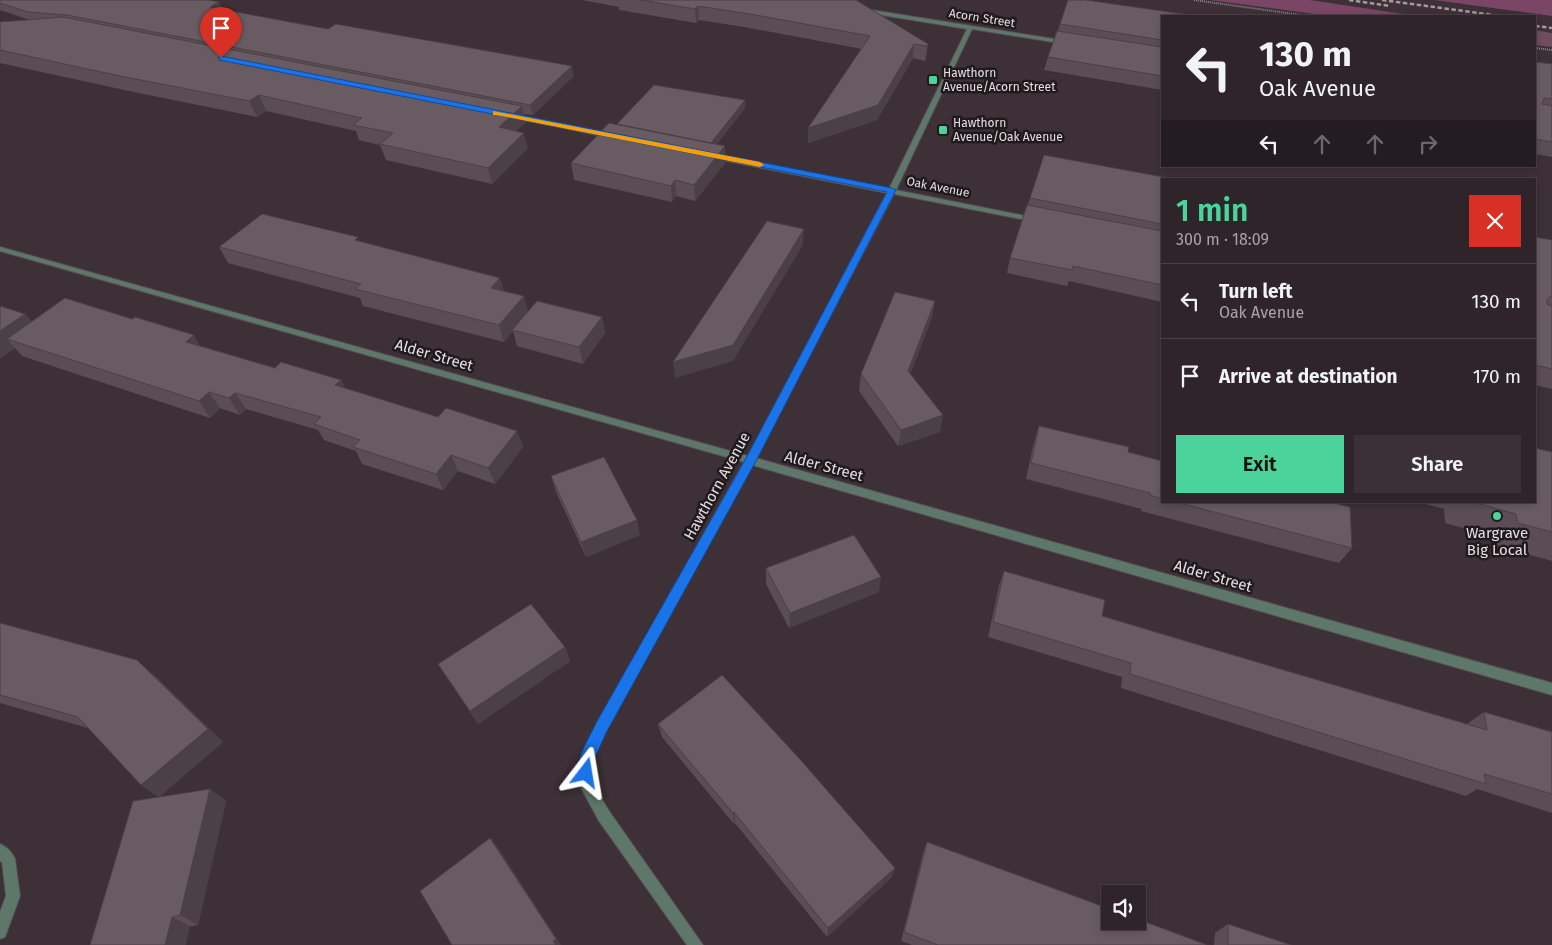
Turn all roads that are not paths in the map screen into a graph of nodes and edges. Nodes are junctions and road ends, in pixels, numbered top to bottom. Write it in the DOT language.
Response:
graph roads {
  1 [pos="858,10"];
  2 [pos="970,28"];
  3 [pos="1076,44"];
  4 [pos="508,115"];
  5 [pos="624,138"];
  6 [pos="702,154"];
  7 [pos="892,190"];
  8 [pos="1042,221"];
  9 [pos="0,249"];
  10 [pos="750,461"];
  11 [pos="1552,689"];
  12 [pos="0,851"];
  13 [pos="0,932"];
  14 [pos="696,945"];
  1 -- 2 [label="street, Acorn Street"];
  2 -- 3 [label="street, Acorn Street"];
  2 -- 7 [label="street, Hawthorn Avenue"];
  4 -- 5 [label="street"];
  6 -- 7 [label="street, Oak Avenue"];
  7 -- 8 [label="street, Oak Avenue"];
  7 -- 10 [label="street, Hawthorn Avenue"];
  9 -- 10 [label="street, Alder Street"];
  10 -- 11 [label="street, Alder Street"];
  10 -- 14 [label="street, Hawthorn Avenue"];
  12 -- 13 [label="street"];
}
